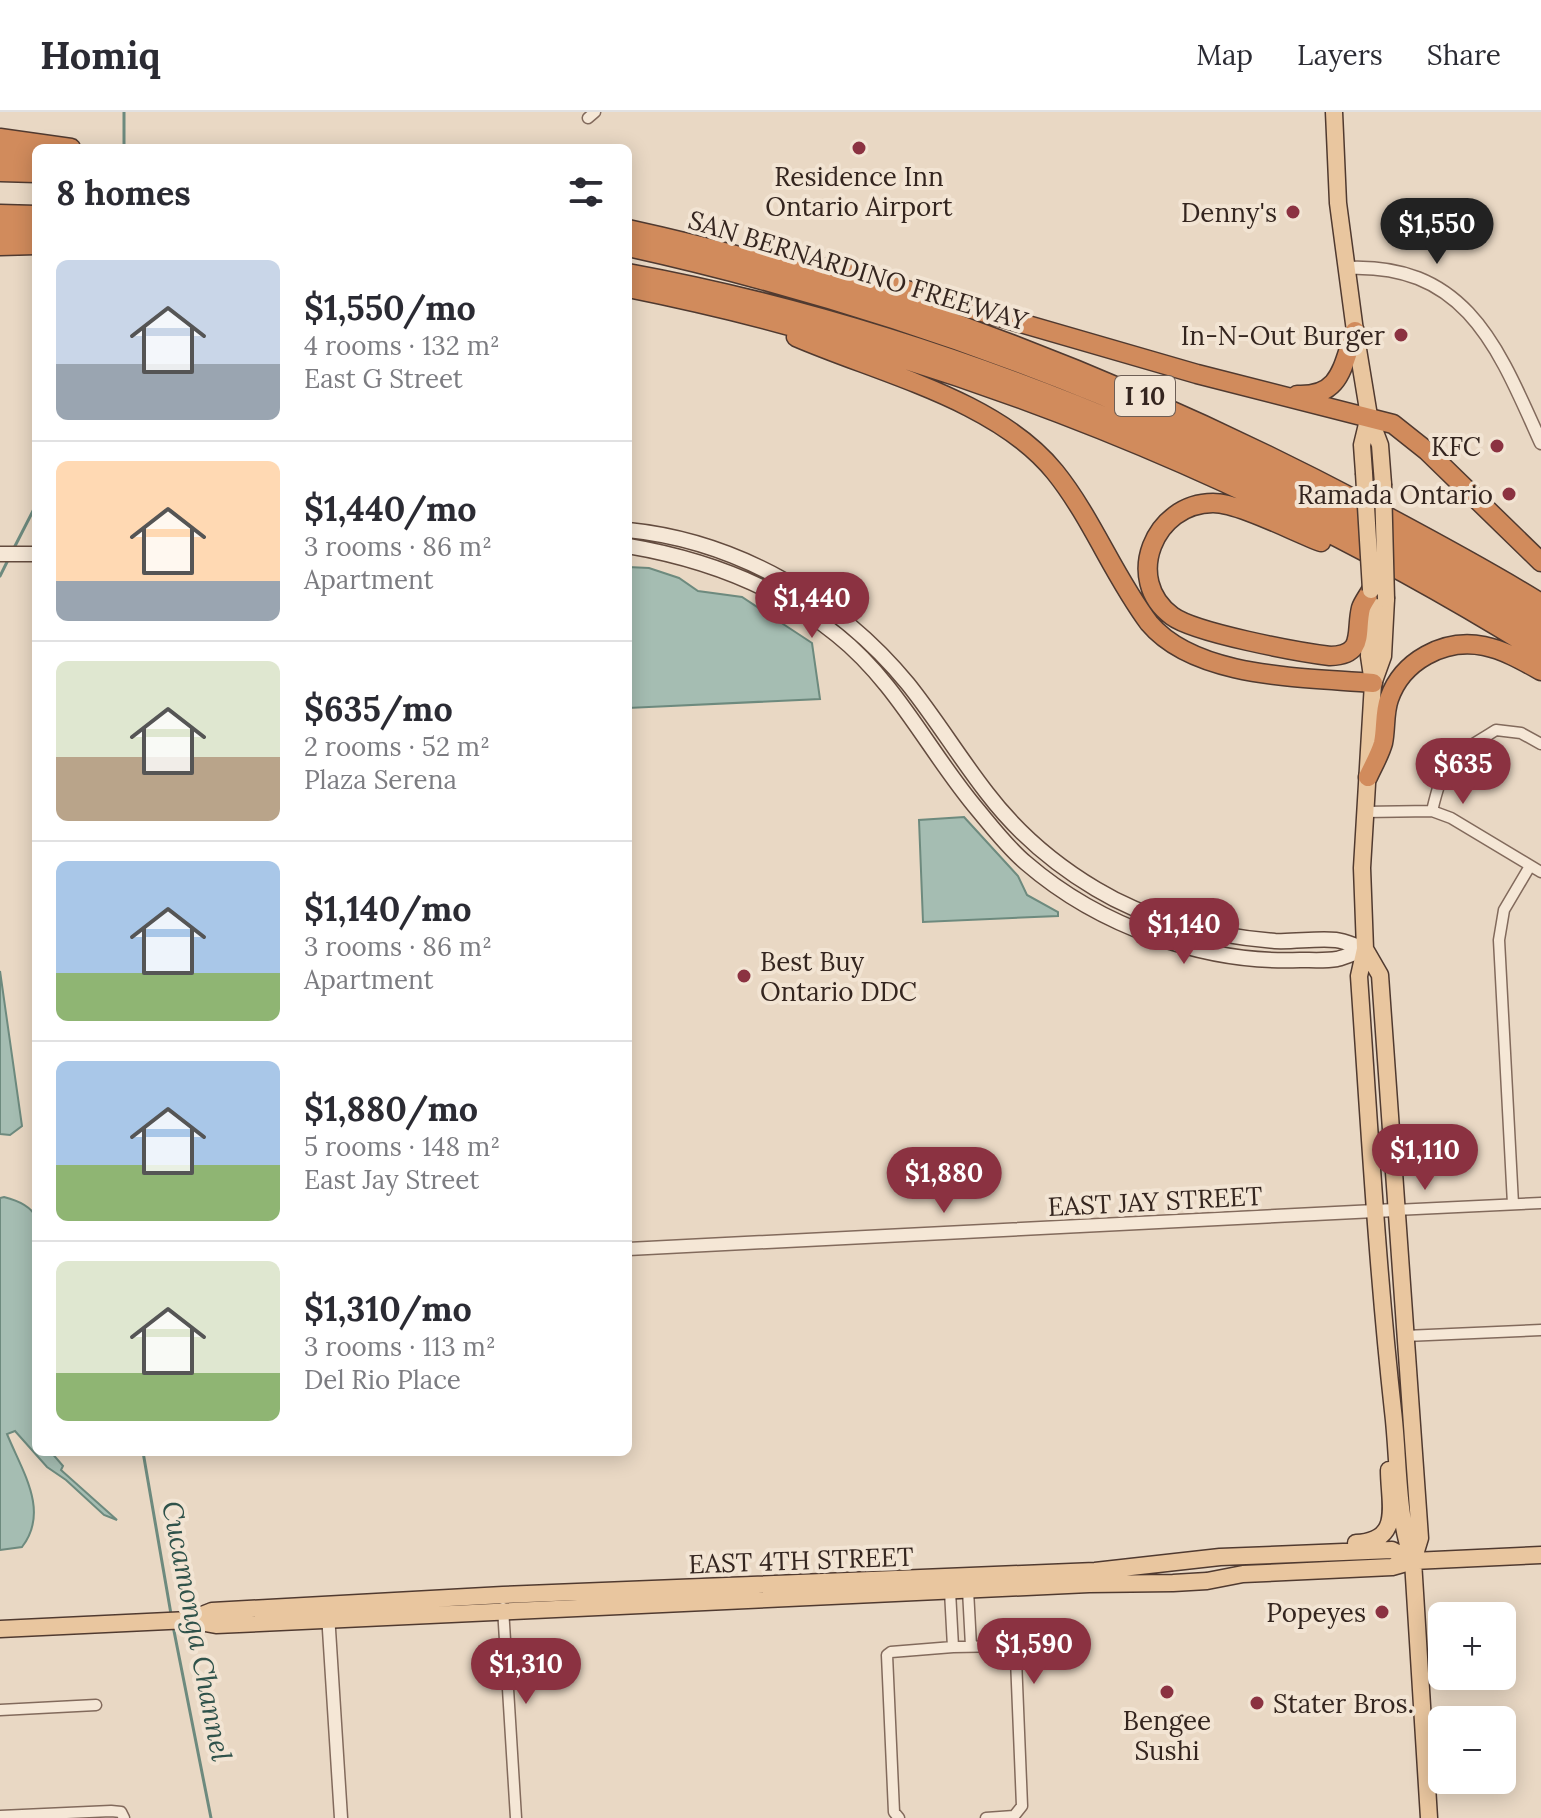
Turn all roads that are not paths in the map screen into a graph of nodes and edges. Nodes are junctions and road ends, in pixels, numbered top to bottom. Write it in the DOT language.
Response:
graph roads {
  1 [pos="1334,112"];
  2 [pos="0,138"];
  3 [pos="43,144"];
  4 [pos="0,155"];
  5 [pos="32,156"];
  6 [pos="0,172"];
  7 [pos="32,173"];
  8 [pos="0,214"];
  9 [pos="32,215"];
  10 [pos="0,230"];
  11 [pos="632,230"];
  12 [pos="32,231"];
  13 [pos="32,245"];
  14 [pos="0,246"];
  15 [pos="632,248"];
  16 [pos="722,252"];
  17 [pos="1346,268"];
  18 [pos="632,274"];
  19 [pos="632,289"];
  20 [pos="746,315"];
  21 [pos="1355,331"];
  22 [pos="1274,394"];
  23 [pos="1369,416"];
  24 [pos="1541,443"];
  25 [pos="632,531"];
  26 [pos="632,547"];
  27 [pos="1,553"];
  28 [pos="29,554"];
  29 [pos="1541,562"];
  30 [pos="1399,570"];
  31 [pos="1378,595"];
  32 [pos="1541,603"];
  33 [pos="1541,620"];
  34 [pos="1541,635"];
  35 [pos="1541,653"];
  36 [pos="1541,671"];
  37 [pos="1373,683"];
  38 [pos="1541,744"];
  39 [pos="1368,777"];
  40 [pos="1432,811"];
  41 [pos="1364,812"];
  42 [pos="1530,866"];
  43 [pos="1541,872"];
  44 [pos="1365,949"];
  45 [pos="1541,1203"];
  46 [pos="1513,1204"];
  47 [pos="1395,1210"];
  48 [pos="1375,1211"];
  49 [pos="632,1249"];
  50 [pos="1541,1330"];
  51 [pos="1383,1334"];
  52 [pos="1405,1336"];
  53 [pos="1412,1421"];
  54 [pos="1397,1446"];
  55 [pos="1541,1555"];
  56 [pos="1234,1556"];
  57 [pos="1413,1561"];
  58 [pos="968,1590"];
  59 [pos="950,1591"];
  60 [pos="503,1595"];
  61 [pos="328,1612"];
  62 [pos="504,1613"];
  63 [pos="0,1629"];
  64 [pos="971,1646"];
  65 [pos="953,1647"];
  66 [pos="96,1705"];
  67 [pos="0,1710"];
  68 [pos="0,1816"];
  69 [pos="124,1818"];
  70 [pos="341,1818"];
  71 [pos="516,1818"];
  72 [pos="899,1818"];
  73 [pos="986,1818"];
  74 [pos="1429,1818"];
  1 -- 17 [label="main road"];
  2 -- 3 [label="highway"];
  4 -- 5 [label="highway"];
  6 -- 7 [label="highway"];
  8 -- 9 [label="highway"];
  10 -- 12 [label="highway"];
  11 -- 16 [label="highway, SAN BERNARDINO FREEWAY / I 10"];
  13 -- 14 [label="highway"];
  15 -- 33 [label="highway"];
  16 -- 22 [label="highway"];
  16 -- 32 [label="highway, SAN BERNARDINO FREEWAY / I 10"];
  17 -- 21 [label="main road"];
  17 -- 24 [label="street"];
  18 -- 34 [label="highway"];
  19 -- 20 [label="highway, I 10"];
  20 -- 30 [label="highway, I 10"];
  20 -- 37 [label="highway"];
  21 -- 22 [label="highway"];
  21 -- 23 [label="main road"];
  22 -- 23 [label="highway"];
  23 -- 29 [label="highway"];
  23 -- 31 [label="main road, bridge"];
  23 -- 31 [label="main road, bridge"];
  25 -- 44 [label="main road"];
  26 -- 44 [label="main road"];
  27 -- 28 [label="main road"];
  30 -- 31 [label="highway"];
  30 -- 35 [label="highway, I 10"];
  31 -- 37 [label="main road"];
  36 -- 39 [label="highway"];
  37 -- 39 [label="main road"];
  38 -- 40 [label="street"];
  39 -- 41 [label="main road"];
  40 -- 41 [label="street"];
  40 -- 42 [label="street"];
  41 -- 44 [label="main road"];
  42 -- 43 [label="street"];
  42 -- 46 [label="street"];
  44 -- 47 [label="main road"];
  44 -- 48 [label="main road"];
  45 -- 46 [label="street, EAST JAY STREET"];
  46 -- 47 [label="street, EAST JAY STREET"];
  47 -- 48 [label="street, EAST JAY STREET"];
  47 -- 52 [label="main road"];
  48 -- 49 [label="street, EAST JAY STREET"];
  48 -- 51 [label="main road"];
  50 -- 52 [label="street"];
  51 -- 53 [label="main road"];
  51 -- 54 [label="main road"];
  52 -- 53 [label="main road"];
  53 -- 57 [label="main road"];
  54 -- 56 [label="main road"];
  54 -- 57 [label="main road"];
  55 -- 57 [label="main road, EAST 4TH STREET"];
  56 -- 57 [label="main road, EAST 4TH STREET"];
  56 -- 60 [label="main road, EAST 4TH STREET"];
  57 -- 58 [label="main road, EAST 4TH STREET"];
  57 -- 74 [label="main road"];
  58 -- 59 [label="main road, EAST 4TH STREET"];
  58 -- 64 [label="street"];
  59 -- 62 [label="main road, EAST 4TH STREET"];
  59 -- 65 [label="street"];
  60 -- 61 [label="main road, EAST 4TH STREET"];
  60 -- 62 [label="street"];
  61 -- 62 [label="main road, EAST 4TH STREET"];
  61 -- 63 [label="main road, EAST 4TH STREET"];
  61 -- 70 [label="street"];
  62 -- 71 [label="street"];
  64 -- 65 [label="street"];
  64 -- 73 [label="street"];
  65 -- 72 [label="street"];
  66 -- 67 [label="street"];
  68 -- 69 [label="street"];
}
